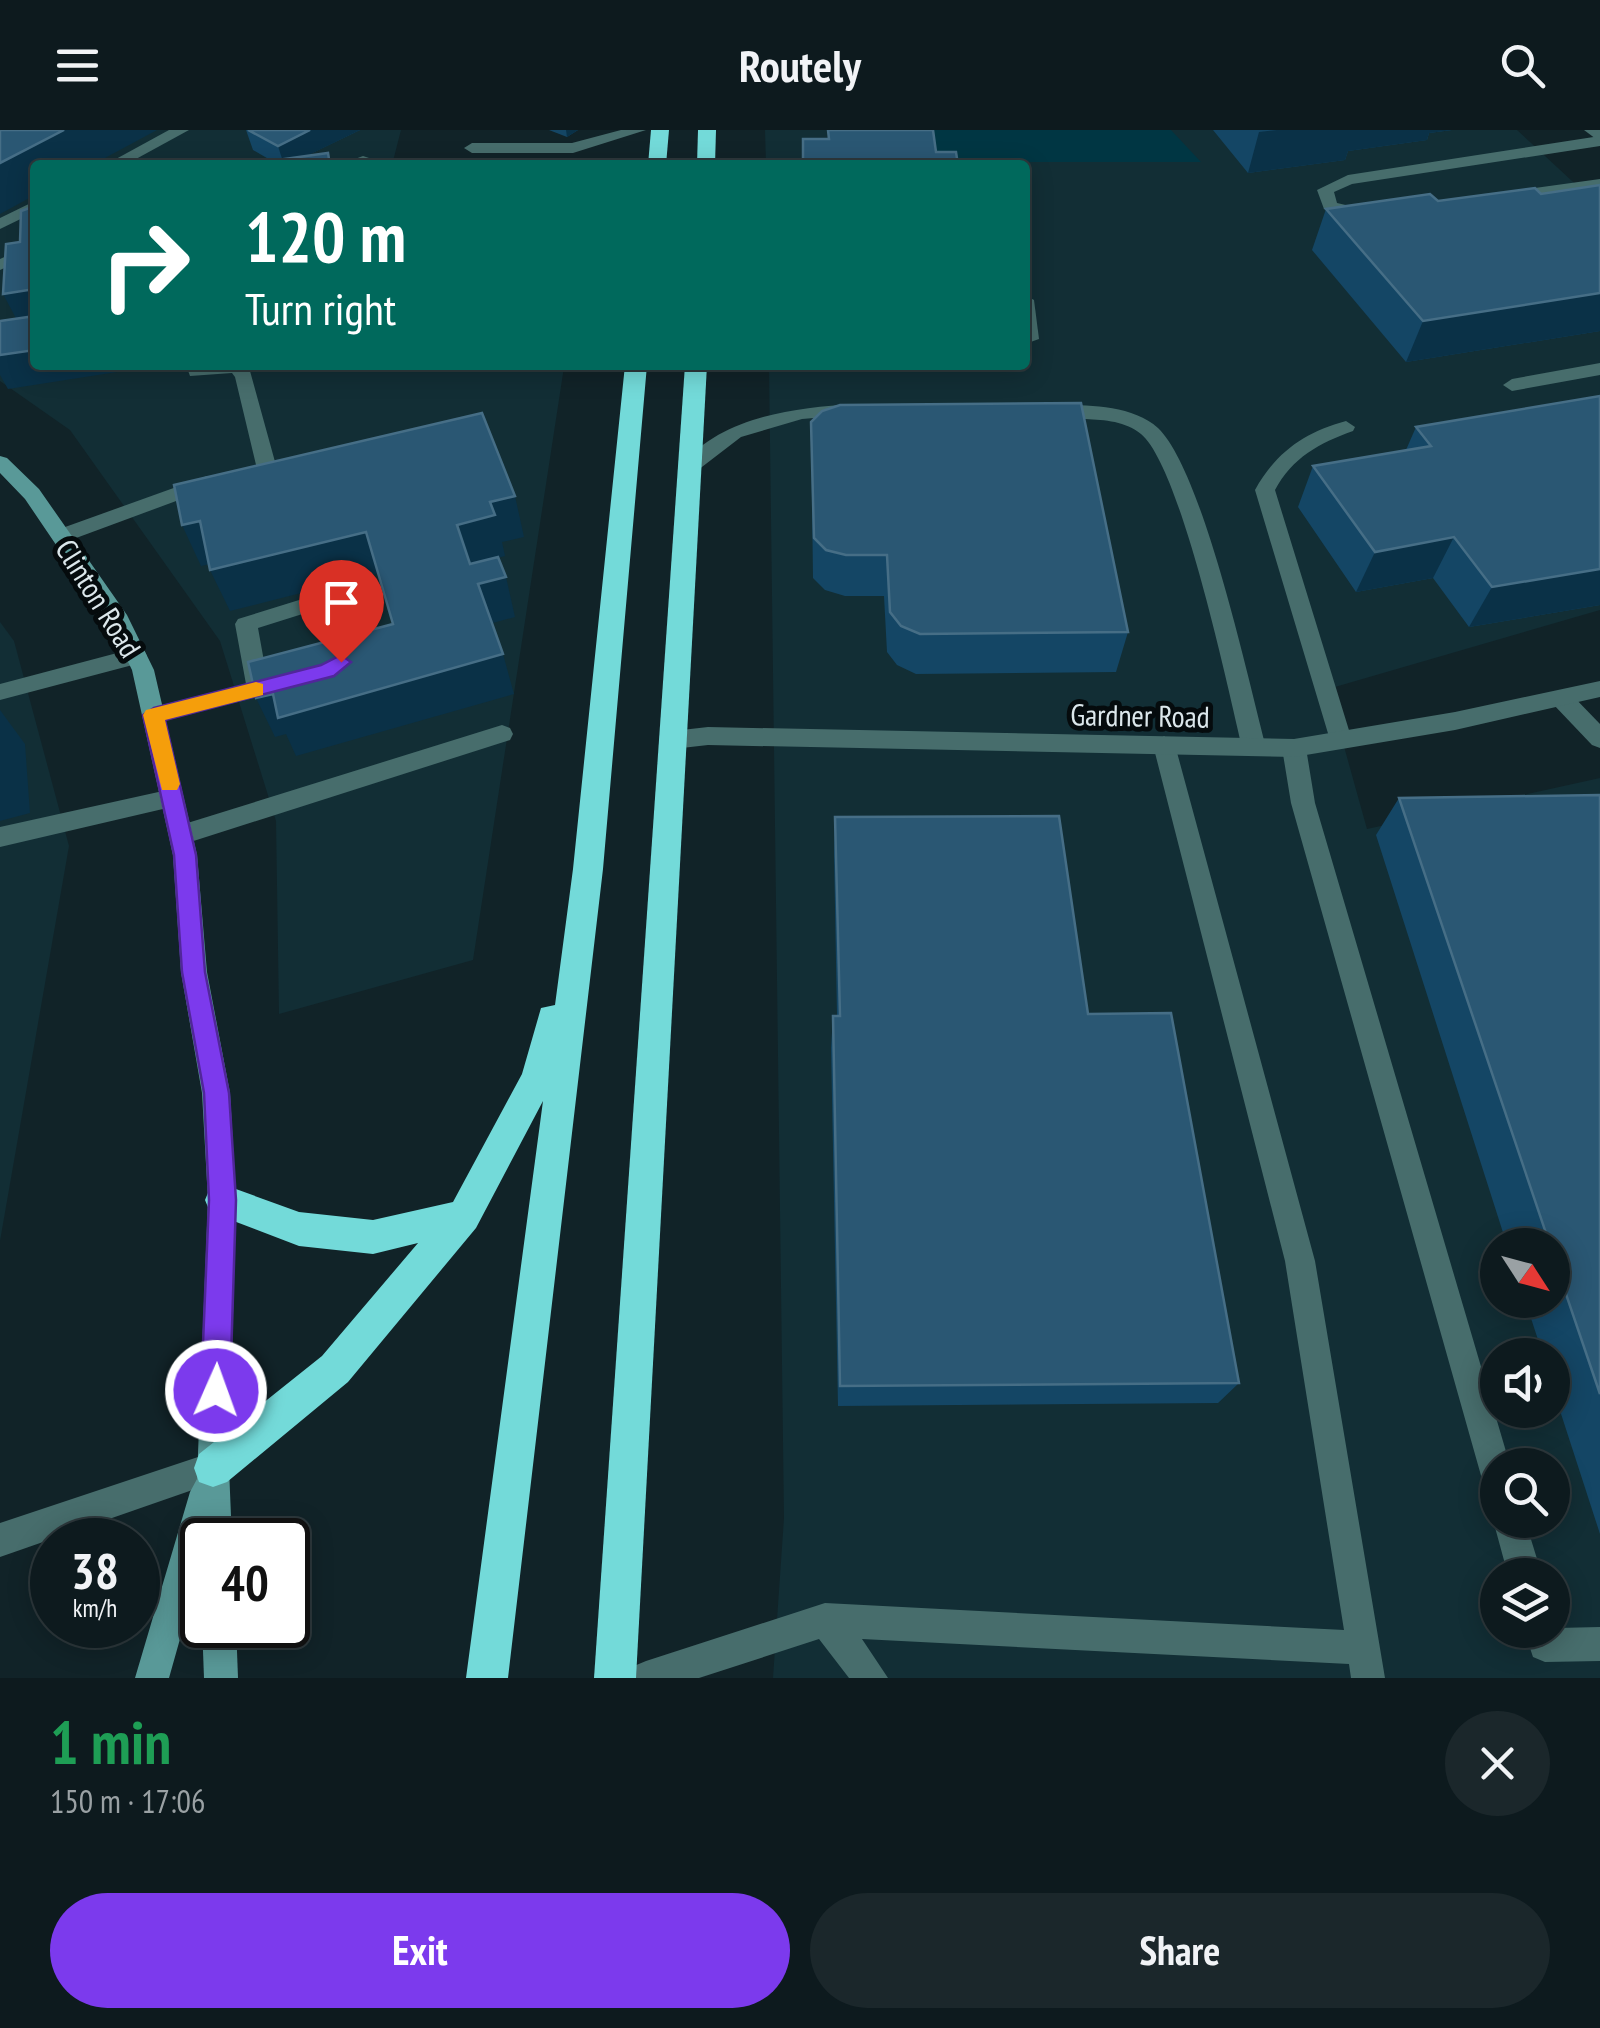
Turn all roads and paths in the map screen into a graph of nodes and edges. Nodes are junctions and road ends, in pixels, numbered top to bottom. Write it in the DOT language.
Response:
graph roads {
  1 [pos="180,130"];
  2 [pos="638,130"];
  3 [pos="660,130"];
  4 [pos="708,130"];
  5 [pos="1592,130"];
  6 [pos="1600,139"];
  7 [pos="472,148"];
  8 [pos="123,160"];
  9 [pos="657,160"];
  10 [pos="706,160"];
  11 [pos="1600,184"];
  12 [pos="1492,198"];
  13 [pos="30,209"];
  14 [pos="1378,213"];
  15 [pos="0,224"];
  16 [pos="30,251"];
  17 [pos="0,266"];
  18 [pos="1600,368"];
  19 [pos="239,370"];
  20 [pos="636,370"];
  21 [pos="696,370"];
  22 [pos="1512,385"];
  23 [pos="872,410"];
  24 [pos="1027,411"];
  25 [pos="1346,427"];
  26 [pos="691,466"];
  27 [pos="3,468"];
  28 [pos="62,536"];
  29 [pos="136,656"];
  30 [pos="258,689"];
  31 [pos="1600,690"];
  32 [pos="0,692"];
  33 [pos="1560,698"];
  34 [pos="154,715"];
  35 [pos="502,734"];
  36 [pos="1600,739"];
  37 [pos="673,740"];
  38 [pos="1341,740"];
  39 [pos="1164,745"];
  40 [pos="1254,747"];
  41 [pos="1294,748"];
  42 [pos="172,798"];
  43 [pos="181,835"];
  44 [pos="0,837"];
  45 [pos="588,869"];
  46 [pos="222,1200"];
  47 [pos="464,1216"];
  48 [pos="1489,1448"];
  49 [pos="212,1468"];
  50 [pos="215,1518"];
  51 [pos="0,1540"];
  52 [pos="825,1620"];
  53 [pos="1570,1644"];
  54 [pos="1600,1644"];
  55 [pos="220,1648"];
  56 [pos="1366,1663"];
  57 [pos="152,1678"];
  58 [pos="221,1678"];
  59 [pos="487,1678"];
  60 [pos="615,1678"];
  61 [pos="646,1678"];
  62 [pos="871,1678"];
  1 -- 8 [label="street"];
  2 -- 7 [label="street"];
  3 -- 9 [label="highway"];
  4 -- 10 [label="highway"];
  5 -- 6 [label="street"];
  6 -- 14 [label="street"];
  11 -- 12 [label="street"];
  13 -- 15 [label="street"];
  16 -- 17 [label="street"];
  18 -- 22 [label="street"];
  19 -- 28 [label="street"];
  20 -- 45 [label="highway"];
  21 -- 26 [label="highway"];
  23 -- 26 [label="street"];
  24 -- 40 [label="street"];
  25 -- 38 [label="street"];
  26 -- 37 [label="highway"];
  27 -- 28 [label="street, Clinton Road"];
  28 -- 29 [label="street, Clinton Road"];
  29 -- 32 [label="street"];
  29 -- 34 [label="street, Clinton Road"];
  30 -- 30 [label="street"];
  30 -- 34 [label="street"];
  31 -- 33 [label="street, Gardner Road"];
  33 -- 36 [label="street"];
  33 -- 38 [label="street, Gardner Road"];
  34 -- 42 [label="street, Clinton Road"];
  35 -- 43 [label="street"];
  37 -- 39 [label="street, Gardner Road"];
  37 -- 60 [label="highway"];
  38 -- 41 [label="street, Gardner Road"];
  39 -- 40 [label="street, Gardner Road"];
  39 -- 56 [label="street"];
  40 -- 41 [label="street, Gardner Road"];
  41 -- 48 [label="street"];
  42 -- 43 [label="street, Clinton Road"];
  42 -- 44 [label="street"];
  43 -- 46 [label="street, Clinton Road"];
  45 -- 47 [label="highway"];
  45 -- 59 [label="highway"];
  46 -- 47 [label="highway"];
  46 -- 49 [label="street, Clinton Road"];
  47 -- 49 [label="highway"];
  49 -- 50 [label="street"];
  49 -- 51 [label="street"];
  49 -- 57 [label="street"];
  52 -- 56 [label="street"];
  52 -- 61 [label="street"];
  52 -- 62 [label="street"];
  53 -- 54 [label="street"];
  55 -- 58 [label="street"];
}
